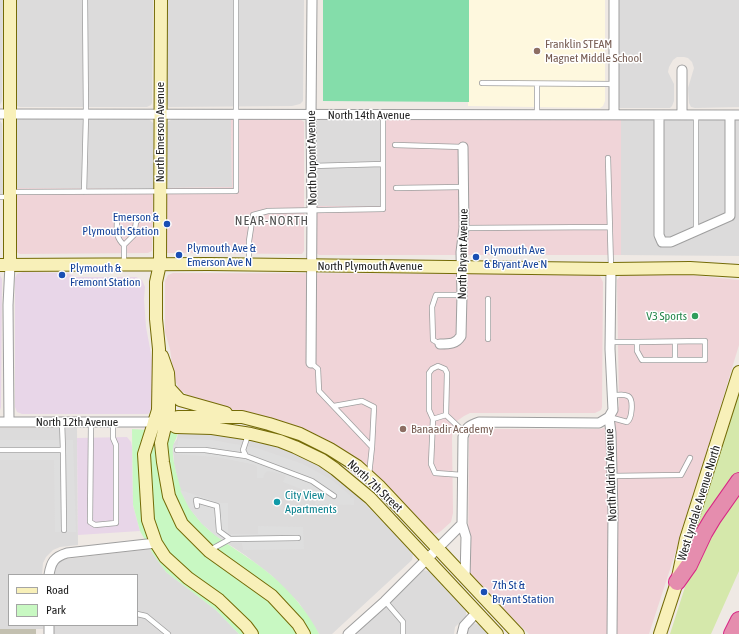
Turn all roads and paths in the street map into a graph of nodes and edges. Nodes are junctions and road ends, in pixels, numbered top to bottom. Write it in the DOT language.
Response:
graph roads {
  1 [pos="10,0"];
  2 [pos="85,0"];
  3 [pos="161,0"];
  4 [pos="236,0"];
  5 [pos="312,0"];
  6 [pos="614,0"];
  7 [pos="682,70"];
  8 [pos="482,83"];
  9 [pos="537,84"];
  10 [pos="614,84"];
  11 [pos="5,114"];
  12 [pos="86,114"];
  13 [pos="160,114"];
  14 [pos="383,114"];
  15 [pos="537,114"];
  16 [pos="614,114"];
  17 [pos="682,114"];
  18 [pos="696,114"];
  19 [pos="734,114"];
  20 [pos="236,115"];
  21 [pos="311,115"];
  22 [pos="659,115"];
  23 [pos="395,145"];
  24 [pos="463,147"];
  25 [pos="608,158"];
  26 [pos="383,164"];
  27 [pos="312,166"];
  28 [pos="463,187"];
  29 [pos="396,188"];
  30 [pos="84,192"];
  31 [pos="160,192"];
  32 [pos="7,196"];
  33 [pos="312,210"];
  34 [pos="117,218"];
  35 [pos="160,218"];
  36 [pos="610,227"];
  37 [pos="464,228"];
  38 [pos="696,231"];
  39 [pos="124,245"];
  40 [pos="124,264"];
  41 [pos="160,264"];
  42 [pos="5,265"];
  43 [pos="249,265"];
  44 [pos="311,266"];
  45 [pos="461,266"];
  46 [pos="611,269"];
  47 [pos="739,271"];
  48 [pos="462,295"];
  49 [pos="488,300"];
  50 [pos="488,339"];
  51 [pos="610,342"];
  52 [pos="637,342"];
  53 [pos="675,342"];
  54 [pos="440,344"];
  55 [pos="160,349"];
  56 [pos="675,360"];
  57 [pos="311,363"];
  58 [pos="739,372"];
  59 [pos="169,388"];
  60 [pos="612,396"];
  61 [pos="334,406"];
  62 [pos="446,415"];
  63 [pos="242,417"];
  64 [pos="608,417"];
  65 [pos="433,419"];
  66 [pos="160,421"];
  67 [pos="5,422"];
  68 [pos="62,422"];
  69 [pos="91,422"];
  70 [pos="113,422"];
  71 [pos="466,429"];
  72 [pos="248,434"];
  73 [pos="372,447"];
  74 [pos="0,450"];
  75 [pos="63,450"];
  76 [pos="177,450"];
  77 [pos="246,456"];
  78 [pos="690,458"];
  79 [pos="462,475"];
  80 [pos="611,476"];
  81 [pos="368,477"];
  82 [pos="739,481"];
  83 [pos="334,496"];
  84 [pos="197,506"];
  85 [pos="462,524"];
  86 [pos="64,530"];
  87 [pos="298,538"];
  88 [pos="230,540"];
  89 [pos="156,543"];
  90 [pos="438,549"];
  91 [pos="209,551"];
  92 [pos="427,559"];
  93 [pos="49,574"];
  94 [pos="465,579"];
  95 [pos="677,582"];
  96 [pos="385,602"];
  97 [pos="477,612"];
  98 [pos="138,614"];
  99 [pos="739,620"];
  100 [pos="168,634"];
  101 [pos="252,634"];
  102 [pos="304,634"];
  103 [pos="348,634"];
  104 [pos="403,634"];
  105 [pos="462,634"];
  106 [pos="497,634"];
  107 [pos="518,634"];
  108 [pos="612,634"];
  109 [pos="660,634"];
  110 [pos="732,634"];
  1 -- 11 [label="main road"];
  2 -- 12 [label="lane"];
  3 -- 13 [label="main road, North Emerson Avenue"];
  4 -- 20 [label="lane"];
  5 -- 21 [label="street, North Dupont Avenue"];
  6 -- 10 [label="street"];
  7 -- 17 [label="street"];
  8 -- 9 [label="lane"];
  9 -- 10 [label="lane"];
  9 -- 15 [label="lane"];
  10 -- 16 [label="street"];
  11 -- 12 [label="street, North 14th Avenue"];
  11 -- 32 [label="main road"];
  12 -- 13 [label="street, North 14th Avenue"];
  12 -- 30 [label="lane"];
  13 -- 20 [label="street, North 14th Avenue"];
  13 -- 31 [label="main road, North Emerson Avenue"];
  14 -- 15 [label="street, North 14th Avenue"];
  14 -- 21 [label="street, North 14th Avenue"];
  14 -- 26 [label="lane"];
  15 -- 16 [label="street, North 14th Avenue"];
  16 -- 22 [label="street, North 14th Avenue"];
  17 -- 18 [label="street, North 14th Avenue"];
  17 -- 22 [label="street, North 14th Avenue"];
  18 -- 19 [label="street, North 14th Avenue"];
  18 -- 38 [label="lane"];
  19 -- 38 [label="street"];
  20 -- 21 [label="street, North 14th Avenue"];
  20 -- 31 [label="lane"];
  21 -- 27 [label="street, North Dupont Avenue"];
  22 -- 38 [label="street"];
  23 -- 24 [label="lane"];
  24 -- 28 [label="street, North Bryant Avenue"];
  25 -- 36 [label="lane"];
  26 -- 27 [label="lane"];
  26 -- 33 [label="lane"];
  27 -- 33 [label="street, North Dupont Avenue"];
  28 -- 29 [label="lane"];
  28 -- 37 [label="street, North Bryant Avenue"];
  30 -- 31 [label="lane"];
  30 -- 32 [label="lane"];
  31 -- 35 [label="main road, North Emerson Avenue"];
  32 -- 42 [label="main road"];
  33 -- 43 [label="lane"];
  33 -- 44 [label="street, North Dupont Avenue"];
  34 -- 39 [label="lane"];
  35 -- 39 [label="lane"];
  35 -- 41 [label="main road, North Emerson Avenue"];
  36 -- 37 [label="lane"];
  36 -- 46 [label="lane"];
  37 -- 45 [label="street, North Bryant Avenue"];
  39 -- 40 [label="lane"];
  40 -- 41 [label="main road, North Plymouth Avenue"];
  40 -- 42 [label="main road, North Plymouth Avenue"];
  41 -- 43 [label="main road, North Plymouth Avenue"];
  41 -- 55 [label="main road"];
  42 -- 67 [label="street"];
  43 -- 44 [label="main road, North Plymouth Avenue"];
  44 -- 45 [label="main road, North Plymouth Avenue"];
  44 -- 57 [label="street, North Dupont Avenue"];
  45 -- 46 [label="main road, North Plymouth Avenue"];
  45 -- 48 [label="street, North Bryant Avenue"];
  46 -- 47 [label="main road, North Plymouth Avenue"];
  46 -- 51 [label="street, North Aldrich Avenue"];
  48 -- 54 [label="street, North Bryant Avenue"];
  48 -- 54 [label="lane"];
  49 -- 50 [label="lane"];
  51 -- 52 [label="lane"];
  51 -- 60 [label="street, North Aldrich Avenue"];
  52 -- 53 [label="lane"];
  52 -- 56 [label="lane"];
  53 -- 56 [label="lane"];
  53 -- 56 [label="lane"];
  55 -- 59 [label="main road"];
  55 -- 66 [label="main road"];
  57 -- 61 [label="lane"];
  58 -- 95 [label="main road, West Lyndale Avenue North"];
  59 -- 63 [label="main road"];
  59 -- 66 [label="main road"];
  60 -- 64 [label="street, North Aldrich Avenue"];
  60 -- 64 [label="lane"];
  61 -- 73 [label="lane"];
  61 -- 73 [label="lane"];
  62 -- 65 [label="lane"];
  62 -- 65 [label="lane"];
  62 -- 71 [label="lane"];
  63 -- 66 [label="main road, North 7th Street"];
  63 -- 81 [label="main road, North 7th Street"];
  64 -- 71 [label="street"];
  64 -- 80 [label="street, North Aldrich Avenue"];
  65 -- 79 [label="lane"];
  66 -- 70 [label="street, North 12th Avenue"];
  66 -- 72 [label="main road, North 7th Street"];
  66 -- 89 [label="main road"];
  66 -- 91 [label="main road"];
  67 -- 68 [label="street, North 12th Avenue"];
  68 -- 69 [label="street, North 12th Avenue"];
  68 -- 75 [label="lane"];
  69 -- 70 [label="street, North 12th Avenue"];
  69 -- 70 [label="lane"];
  71 -- 79 [label="street"];
  72 -- 77 [label="lane"];
  72 -- 92 [label="main road, North 7th Street"];
  73 -- 81 [label="lane"];
  74 -- 75 [label="lane"];
  75 -- 86 [label="lane"];
  76 -- 77 [label="lane"];
  77 -- 83 [label="lane"];
  78 -- 80 [label="lane"];
  79 -- 85 [label="street"];
  80 -- 108 [label="street, North Aldrich Avenue"];
  81 -- 90 [label="main road, North 7th Street"];
  82 -- 95 [label="highway"];
  84 -- 88 [label="lane"];
  85 -- 90 [label="street"];
  85 -- 94 [label="street"];
  87 -- 88 [label="lane"];
  88 -- 91 [label="lane"];
  89 -- 93 [label="street"];
  89 -- 101 [label="main road"];
  90 -- 92 [label="street"];
  90 -- 94 [label="main road, North 7th Street"];
  91 -- 102 [label="main road"];
  92 -- 96 [label="street"];
  92 -- 97 [label="main road, North 7th Street"];
  94 -- 107 [label="main road, North 7th Street"];
  95 -- 109 [label="main road, West Lyndale Avenue North"];
  96 -- 103 [label="street"];
  96 -- 104 [label="lane"];
  97 -- 105 [label="street"];
  97 -- 106 [label="main road, North 7th Street"];
  98 -- 100 [label="lane"];
  99 -- 110 [label="highway"];
}
